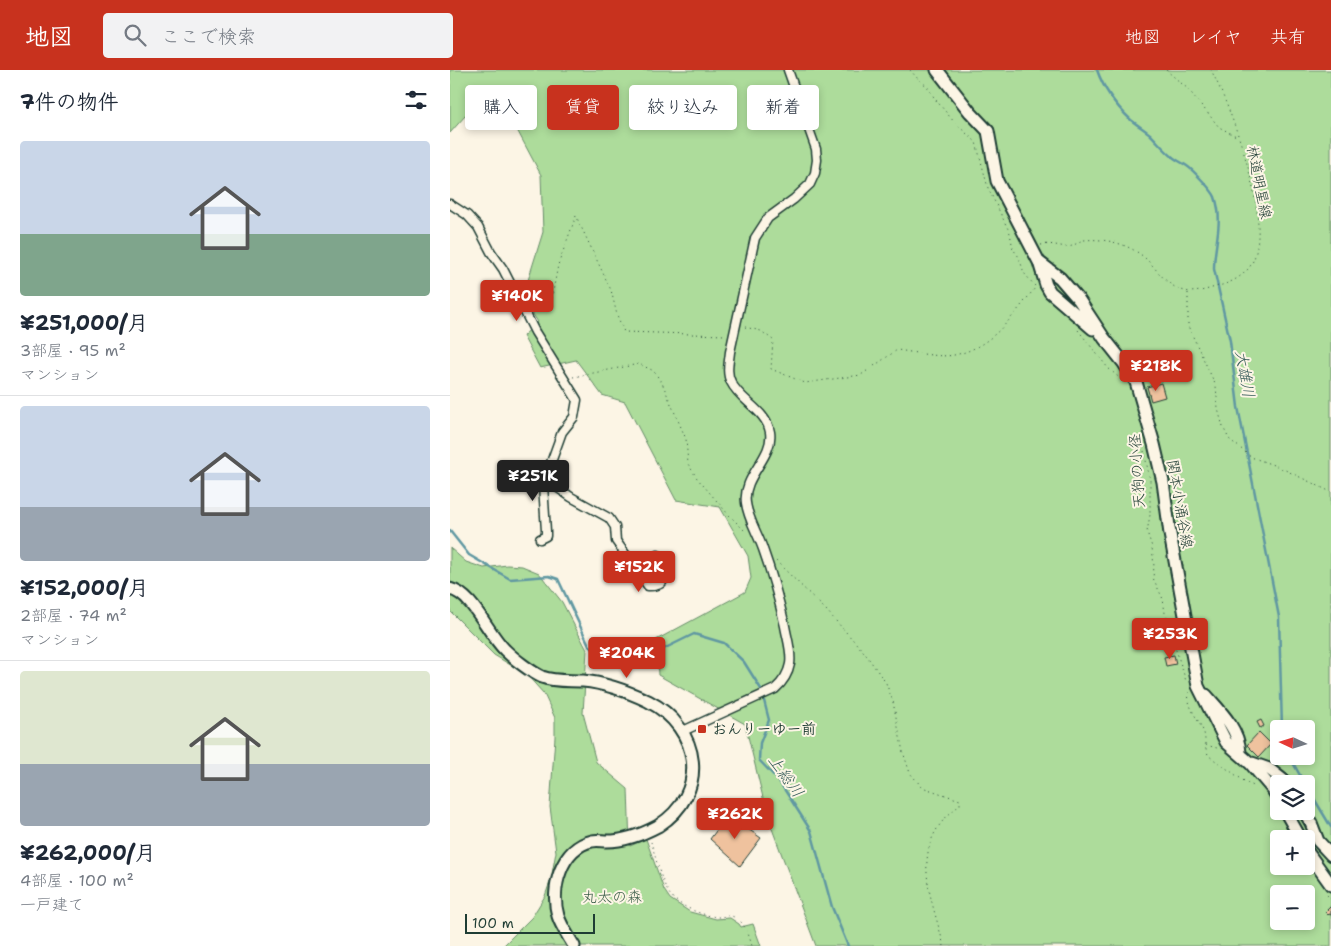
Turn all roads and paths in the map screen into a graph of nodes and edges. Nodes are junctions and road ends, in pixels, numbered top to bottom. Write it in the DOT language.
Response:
graph roads {
  1 [pos="788,70"];
  2 [pos="910,70"];
  3 [pos="937,70"];
  4 [pos="1166,70"];
  5 [pos="1211,70"];
  6 [pos="1240,137"];
  7 [pos="450,204"];
  8 [pos="1031,246"];
  9 [pos="1039,262"];
  10 [pos="1039,282"];
  11 [pos="1188,292"];
  12 [pos="524,310"];
  13 [pos="736,324"];
  14 [pos="1076,328"];
  15 [pos="733,336"];
  16 [pos="1104,338"];
  17 [pos="563,379"];
  18 [pos="1127,386"];
  19 [pos="1144,449"];
  20 [pos="545,479"];
  21 [pos="1331,492"];
  22 [pos="749,535"];
  23 [pos="540,539"];
  24 [pos="763,548"];
  25 [pos="658,556"];
  26 [pos="450,589"];
  27 [pos="1186,682"];
  28 [pos="1194,689"];
  29 [pos="683,731"];
  30 [pos="1250,763"];
  31 [pos="1277,775"];
  32 [pos="1270,786"];
  33 [pos="1258,788"];
  34 [pos="1310,820"];
  35 [pos="647,831"];
  36 [pos="1331,855"];
  37 [pos="1315,862"];
  38 [pos="1331,884"];
  39 [pos="574,946"];
  40 [pos="752,946"];
  41 [pos="944,946"];
  1 -- 13 [label="street"];
  2 -- 10 [label="path"];
  3 -- 8 [label="main road, 関本小涌谷線"];
  4 -- 6 [label="path"];
  5 -- 6 [label="path, 林道明星線"];
  6 -- 11 [label="path, 林道明星線"];
  7 -- 12 [label="street"];
  8 -- 9 [label="main road, 関本小涌谷線"];
  8 -- 11 [label="path"];
  9 -- 10 [label="main road, 関本小涌谷線"];
  9 -- 16 [label="main road, 関本小涌谷線"];
  10 -- 13 [label="path"];
  10 -- 16 [label="main road, 関本小涌谷線"];
  11 -- 21 [label="path"];
  12 -- 15 [label="path"];
  12 -- 17 [label="street"];
  13 -- 15 [label="street"];
  14 -- 18 [label="path"];
  15 -- 24 [label="street"];
  16 -- 28 [label="main road, 関本小涌谷線"];
  17 -- 20 [label="street"];
  17 -- 22 [label="path"];
  19 -- 27 [label="path, 天狗の小径"];
  20 -- 23 [label="street"];
  20 -- 25 [label="street"];
  24 -- 29 [label="street"];
  24 -- 41 [label="path"];
  26 -- 29 [label="main road"];
  28 -- 30 [label="main road, 関本小涌谷線"];
  28 -- 33 [label="path"];
  29 -- 35 [label="main road"];
  30 -- 31 [label="main road, 関本小涌谷線"];
  30 -- 32 [label="main road, 関本小涌谷線"];
  34 -- 36 [label="main road"];
  35 -- 39 [label="main road"];
  35 -- 40 [label="path"];
  37 -- 38 [label="main road"];
}
